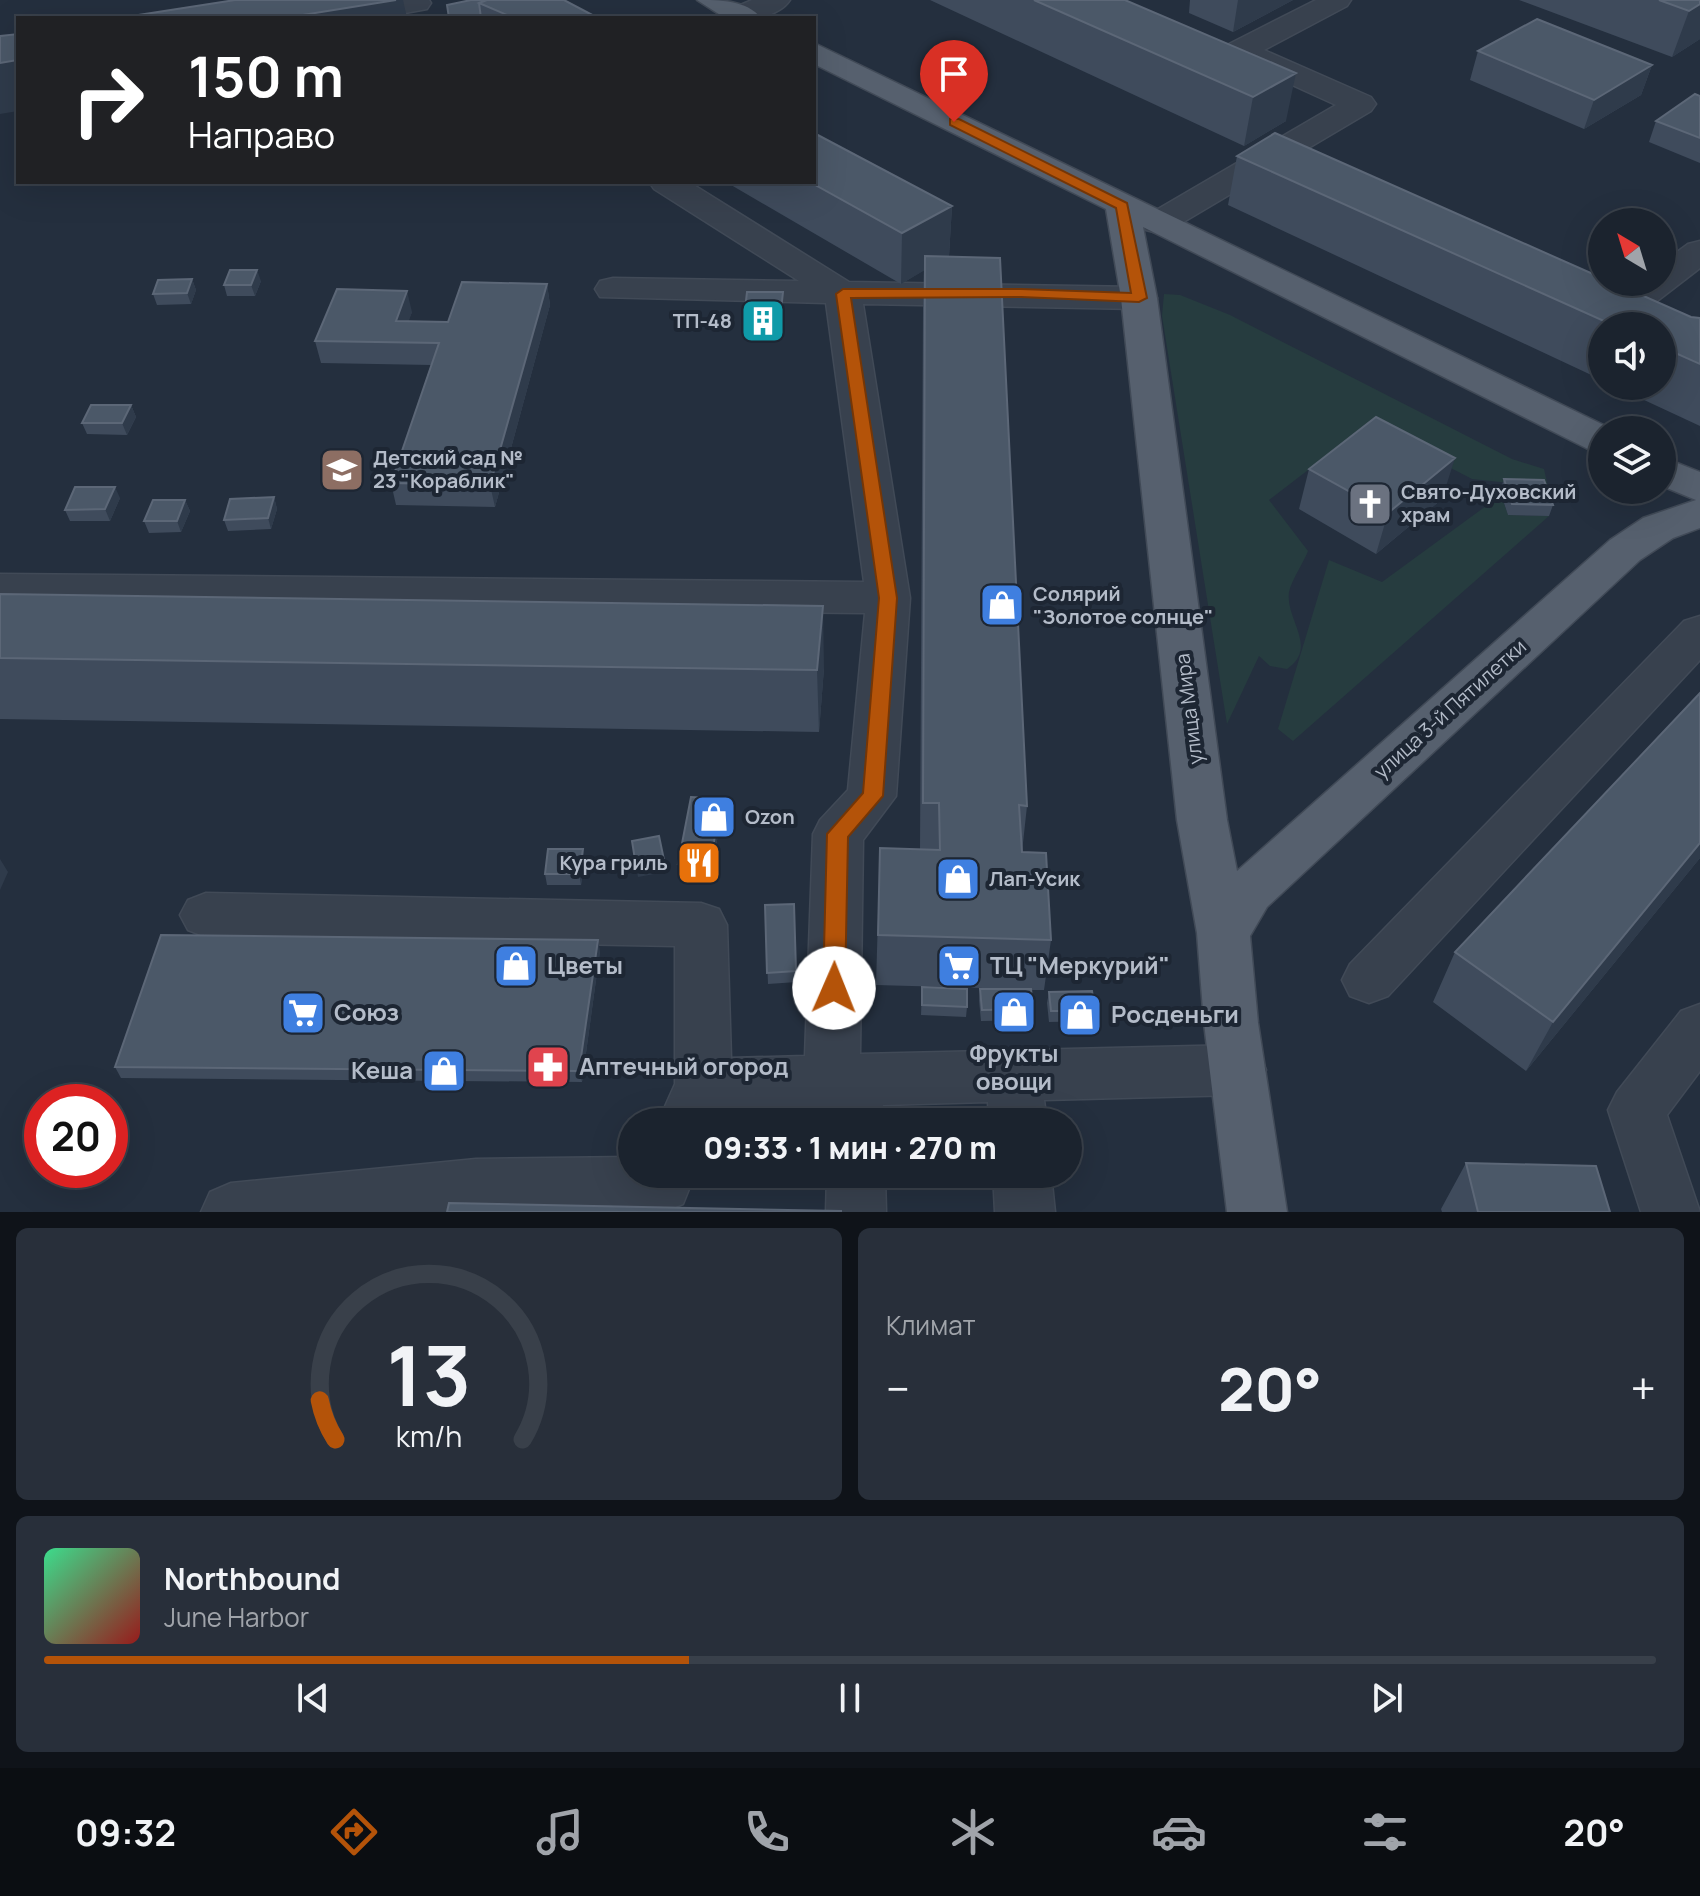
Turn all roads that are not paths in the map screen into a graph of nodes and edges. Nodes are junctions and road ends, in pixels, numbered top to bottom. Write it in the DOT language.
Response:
graph roads {
  1 [pos="326,0"];
  2 [pos="711,0"];
  3 [pos="776,0"];
  4 [pos="1337,0"];
  5 [pos="298,4"];
  6 [pos="419,7"];
  7 [pos="342,16"];
  8 [pos="742,16"];
  9 [pos="746,16"];
  10 [pos="816,53"];
  11 [pos="1274,151"];
  12 [pos="1317,170"];
  13 [pos="669,184"];
  14 [pos="1122,206"];
  15 [pos="1158,223"];
  16 [pos="1700,251"];
  17 [pos="1676,269"];
  18 [pos="1556,276"];
  19 [pos="613,289"];
  20 [pos="843,294"];
  21 [pos="1640,296"];
  22 [pos="1139,298"];
  23 [pos="1626,307"];
  24 [pos="1637,312"];
  25 [pos="1588,433"];
  26 [pos="1676,477"];
  27 [pos="1700,488"];
  28 [pos="1700,513"];
  29 [pos="0,589"];
  30 [pos="888,598"];
  31 [pos="1700,632"];
  32 [pos="206,915"];
  33 [pos="1223,933"];
  34 [pos="1369,980"];
  35 [pos="1700,1028"];
  36 [pos="1238,1070"];
  37 [pos="848,1094"];
  38 [pos="1016,1100"];
  39 [pos="695,1103"];
  40 [pos="618,1185"];
  41 [pos="856,1188"];
  42 [pos="1023,1188"];
  43 [pos="231,1212"];
  44 [pos="856,1212"];
  45 [pos="1025,1212"];
  46 [pos="1257,1212"];
  47 [pos="1671,1212"];
  1 -- 5 [label="street"];
  2 -- 8 [label="main road"];
  3 -- 9 [label="street"];
  4 -- 11 [label="street"];
  6 -- 7 [label="street"];
  10 -- 14 [label="main road"];
  11 -- 12 [label="street"];
  11 -- 15 [label="street"];
  13 -- 20 [label="street"];
  14 -- 15 [label="main road"];
  14 -- 22 [label="main road, улица Мира"];
  15 -- 25 [label="main road"];
  16 -- 17 [label="street"];
  18 -- 23 [label="street"];
  19 -- 20 [label="street"];
  20 -- 22 [label="street"];
  20 -- 30 [label="street"];
  21 -- 23 [label="street"];
  22 -- 33 [label="main road, улица Мира"];
  23 -- 24 [label="street"];
  26 -- 27 [label="main road"];
  28 -- 33 [label="main road, улица 3-й Пятилетки"];
  29 -- 30 [label="street"];
  30 -- 37 [label="street"];
  31 -- 34 [label="street"];
  32 -- 39 [label="street"];
  33 -- 36 [label="main road, улица Мира"];
  35 -- 47 [label="street"];
  36 -- 38 [label="street"];
  36 -- 46 [label="main road, улица Мира"];
  37 -- 38 [label="street"];
  37 -- 39 [label="street"];
  40 -- 43 [label="street"];
  41 -- 44 [label="street"];
  42 -- 45 [label="street"];
}
